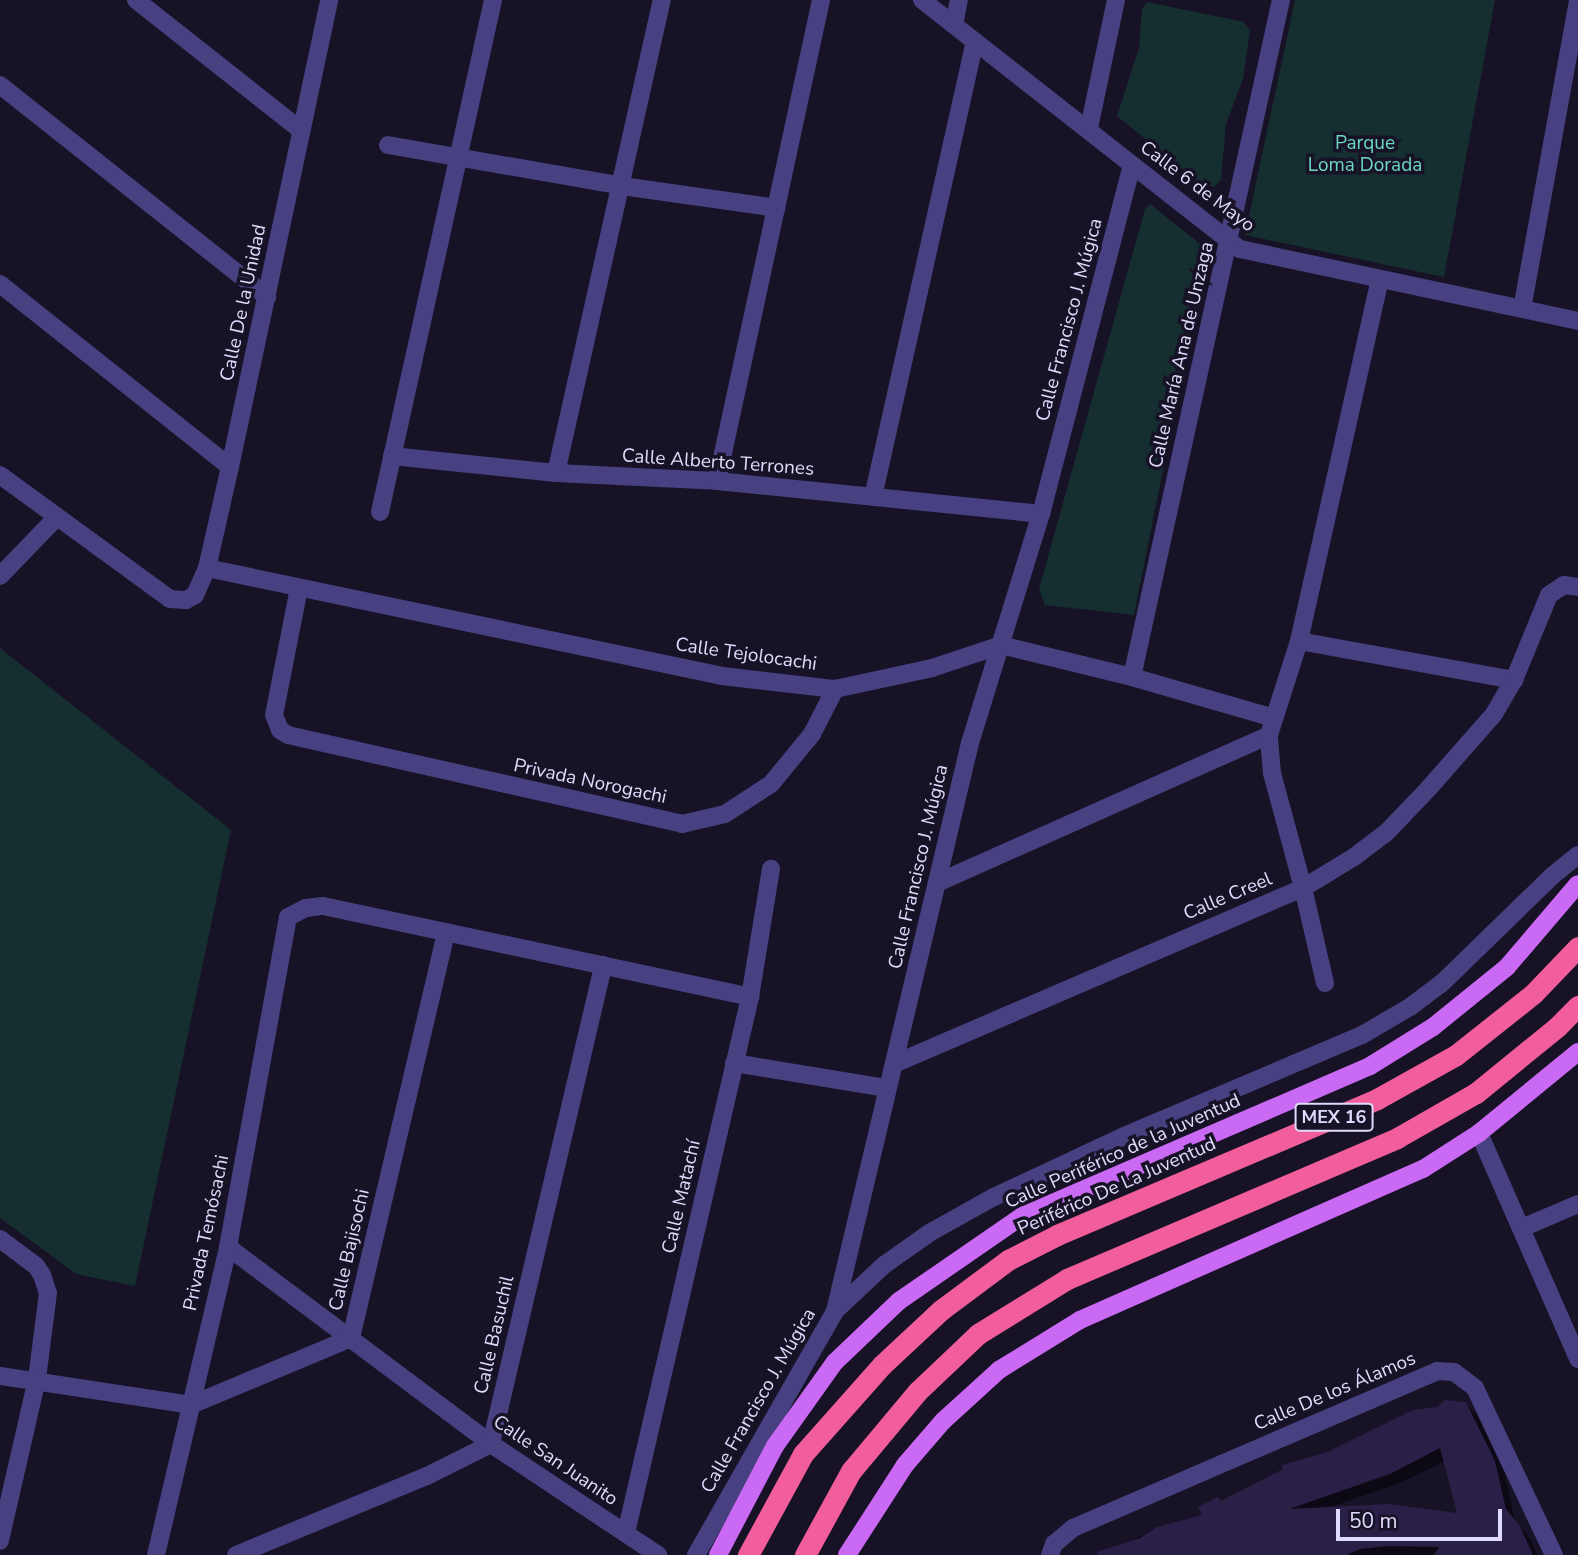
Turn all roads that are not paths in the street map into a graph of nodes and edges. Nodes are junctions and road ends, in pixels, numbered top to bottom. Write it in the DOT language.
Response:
graph roads {
  1 [pos="136,0"];
  2 [pos="329,0"];
  3 [pos="493,0"];
  4 [pos="662,0"];
  5 [pos="821,0"];
  6 [pos="922,0"];
  7 [pos="959,0"];
  8 [pos="1116,0"];
  9 [pos="1280,0"];
  10 [pos="1578,0"];
  11 [pos="954,25"];
  12 [pos="975,42"];
  13 [pos="0,85"];
  14 [pos="1089,128"];
  15 [pos="302,131"];
  16 [pos="388,145"];
  17 [pos="458,156"];
  18 [pos="1132,165"];
  19 [pos="622,186"];
  20 [pos="776,208"];
  21 [pos="1229,241"];
  22 [pos="1380,279"];
  23 [pos="0,284"];
  24 [pos="267,297"];
  25 [pos="1522,309"];
  26 [pos="1578,321"];
  27 [pos="392,456"];
  28 [pos="230,467"];
  29 [pos="556,473"];
  30 [pos="0,475"];
  31 [pos="717,481"];
  32 [pos="873,497"];
  33 [pos="380,512"];
  34 [pos="1041,514"];
  35 [pos="56,518"];
  36 [pos="207,568"];
  37 [pos="0,576"];
  38 [pos="299,587"];
  39 [pos="1578,587"];
  40 [pos="1299,641"];
  41 [pos="1001,645"];
  42 [pos="1132,677"];
  43 [pos="1514,680"];
  44 [pos="835,689"];
  45 [pos="1272,727"];
  46 [pos="1578,855"];
  47 [pos="771,869"];
  48 [pos="937,883"];
  49 [pos="1578,884"];
  50 [pos="1303,888"];
  51 [pos="446,932"];
  52 [pos="1578,947"];
  53 [pos="603,965"];
  54 [pos="1325,984"];
  55 [pos="1441,984"];
  56 [pos="750,997"];
  57 [pos="1459,1006"];
  58 [pos="1578,1006"];
  59 [pos="1578,1052"];
  60 [pos="734,1063"];
  61 [pos="894,1064"];
  62 [pos="887,1088"];
  63 [pos="1479,1133"];
  64 [pos="1578,1204"];
  65 [pos="1521,1228"];
  66 [pos="0,1239"];
  67 [pos="228,1247"];
  68 [pos="835,1311"];
  69 [pos="351,1338"];
  70 [pos="1578,1359"];
  71 [pos="0,1376"];
  72 [pos="37,1379"];
  73 [pos="191,1405"];
  74 [pos="491,1444"];
  75 [pos="626,1533"];
  76 [pos="0,1541"];
  77 [pos="649,1553"];
  78 [pos="156,1555"];
  79 [pos="236,1555"];
  80 [pos="696,1555"];
  81 [pos="719,1555"];
  82 [pos="748,1555"];
  83 [pos="805,1555"];
  84 [pos="847,1555"];
  85 [pos="1050,1555"];
  86 [pos="1554,1555"];
  1 -- 15 [label="street"];
  2 -- 15 [label="street, Calle De la Unidad"];
  3 -- 17 [label="street"];
  4 -- 19 [label="street"];
  5 -- 20 [label="street"];
  6 -- 11 [label="street, Calle 6 de Mayo"];
  7 -- 11 [label="street"];
  8 -- 14 [label="street"];
  9 -- 21 [label="street, Calle María Ana de Unzaga"];
  10 -- 25 [label="street"];
  11 -- 12 [label="street, Calle 6 de Mayo"];
  12 -- 14 [label="street, Calle 6 de Mayo"];
  12 -- 32 [label="street"];
  13 -- 24 [label="street"];
  14 -- 18 [label="street, Calle 6 de Mayo"];
  15 -- 24 [label="street, Calle De la Unidad"];
  16 -- 17 [label="street"];
  17 -- 19 [label="street"];
  17 -- 27 [label="street"];
  18 -- 21 [label="street, Calle 6 de Mayo"];
  18 -- 34 [label="street, Calle Francisco J. Múgica"];
  19 -- 20 [label="street"];
  19 -- 29 [label="street"];
  20 -- 31 [label="street"];
  21 -- 22 [label="street, Calle 6 de Mayo"];
  21 -- 42 [label="street, Calle María Ana de Unzaga"];
  22 -- 25 [label="street, Calle 6 de Mayo"];
  22 -- 40 [label="street"];
  23 -- 28 [label="street"];
  24 -- 28 [label="street, Calle De la Unidad"];
  25 -- 26 [label="street, Calle 6 de Mayo"];
  27 -- 29 [label="street, Calle Alberto Terrones"];
  27 -- 33 [label="street"];
  28 -- 36 [label="street, Calle De la Unidad"];
  29 -- 31 [label="street, Calle Alberto Terrones"];
  30 -- 35 [label="street"];
  31 -- 32 [label="street, Calle Alberto Terrones"];
  32 -- 34 [label="street, Calle Alberto Terrones"];
  34 -- 41 [label="street, Calle Francisco J. Múgica"];
  35 -- 36 [label="street, Calle De la Unidad"];
  35 -- 37 [label="street"];
  36 -- 38 [label="street, Calle Tejolocachi"];
  38 -- 44 [label="street, Calle Tejolocachi"];
  38 -- 44 [label="street, Privada Norogachi"];
  39 -- 43 [label="street, Calle Creel"];
  40 -- 43 [label="street"];
  40 -- 45 [label="street"];
  41 -- 42 [label="street"];
  41 -- 44 [label="street, Calle Tejolocachi"];
  41 -- 48 [label="street, Calle Francisco J. Múgica"];
  42 -- 45 [label="street"];
  43 -- 50 [label="street, Calle Creel"];
  45 -- 48 [label="street"];
  45 -- 50 [label="street"];
  46 -- 55 [label="street"];
  47 -- 56 [label="street, Calle Matachí"];
  48 -- 61 [label="street, Calle Francisco J. Múgica"];
  49 -- 57 [label="main road, Calle Periférico de la Juventud"];
  50 -- 54 [label="street"];
  50 -- 61 [label="street, Calle Creel"];
  51 -- 53 [label="street"];
  51 -- 67 [label="street, Privada Temósachi"];
  51 -- 69 [label="street, Calle Bajisochi"];
  52 -- 82 [label="highway, Periférico De La Juventud / MEX 16"];
  53 -- 56 [label="street"];
  53 -- 74 [label="street, Calle Basuchil"];
  55 -- 57 [label="street"];
  55 -- 68 [label="street"];
  56 -- 60 [label="street, Calle Matachí"];
  57 -- 81 [label="main road, Calle Periférico de la Juventud"];
  58 -- 83 [label="highway, MEX 16"];
  59 -- 63 [label="main road"];
  60 -- 62 [label="street"];
  60 -- 75 [label="street, Calle Matachí"];
  61 -- 62 [label="street, Calle Francisco J. Múgica"];
  62 -- 68 [label="street, Calle Francisco J. Múgica"];
  63 -- 65 [label="street"];
  63 -- 84 [label="main road"];
  64 -- 65 [label="street"];
  65 -- 70 [label="street"];
  66 -- 72 [label="street"];
  67 -- 69 [label="street, Calle San Juanito"];
  67 -- 73 [label="street, Privada Temósachi"];
  68 -- 80 [label="street, Calle Francisco J. Múgica"];
  69 -- 73 [label="street, Calle Bajisochi"];
  69 -- 74 [label="street, Calle San Juanito"];
  71 -- 72 [label="street"];
  72 -- 73 [label="street"];
  72 -- 76 [label="street"];
  73 -- 78 [label="street, Privada Temósachi"];
  74 -- 75 [label="street, Calle San Juanito"];
  74 -- 79 [label="street"];
  75 -- 77 [label="street, Calle San Juanito"];
  85 -- 86 [label="street, Calle De los Álamos"];
}
